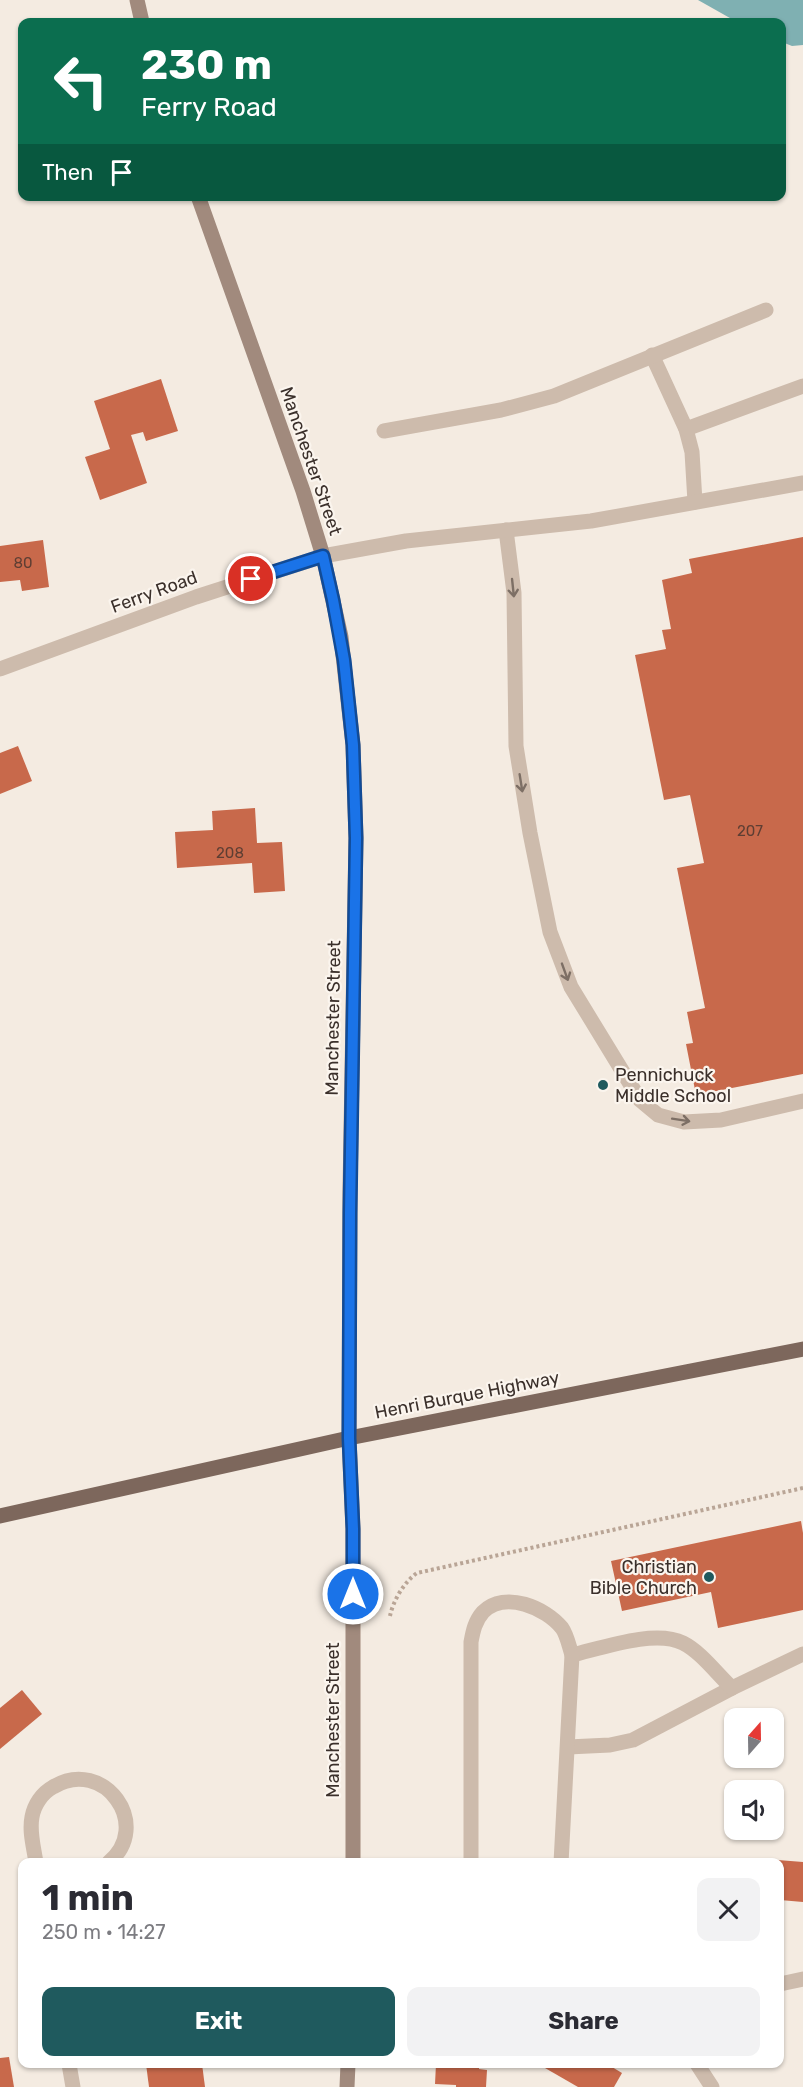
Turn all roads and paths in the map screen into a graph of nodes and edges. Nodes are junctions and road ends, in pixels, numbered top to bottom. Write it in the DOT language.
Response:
graph roads {
  1 [pos="136,0"];
  2 [pos="141,18"];
  3 [pos="200,201"];
  4 [pos="766,310"];
  5 [pos="652,355"];
  6 [pos="803,386"];
  7 [pos="686,429"];
  8 [pos="384,431"];
  9 [pos="803,483"];
  10 [pos="695,502"];
  11 [pos="506,530"];
  12 [pos="323,556"];
  13 [pos="0,669"];
  14 [pos="803,1101"];
  15 [pos="803,1349"];
  16 [pos="349,1438"];
  17 [pos="803,1488"];
  18 [pos="0,1516"];
  19 [pos="390,1616"];
  20 [pos="572,1654"];
  21 [pos="803,1654"];
  22 [pos="732,1688"];
  23 [pos="568,1746"];
  24 [pos="35,1858"];
  25 [pos="114,1858"];
  26 [pos="353,1858"];
  27 [pos="471,1858"];
  28 [pos="561,1858"];
  29 [pos="803,1979"];
  30 [pos="784,1983"];
  31 [pos="70,2068"];
  32 [pos="348,2068"];
  33 [pos="700,2068"];
  34 [pos="73,2087"];
  35 [pos="347,2087"];
  36 [pos="712,2087"];
  1 -- 2 [label="street"];
  3 -- 12 [label="street, Manchester Street"];
  4 -- 5 [label="street"];
  5 -- 7 [label="street"];
  5 -- 8 [label="street"];
  6 -- 7 [label="street"];
  7 -- 10 [label="street"];
  9 -- 10 [label="street, Ferry Road"];
  10 -- 11 [label="street, Ferry Road"];
  11 -- 12 [label="street, Ferry Road"];
  11 -- 14 [label="street, one-way"];
  12 -- 13 [label="street, Ferry Road"];
  12 -- 16 [label="street, Manchester Street"];
  15 -- 16 [label="main road, Henri Burque Highway"];
  16 -- 18 [label="main road, Henri Burque Highway"];
  16 -- 26 [label="street, Manchester Street"];
  17 -- 19 [label="path"];
  20 -- 22 [label="street"];
  20 -- 23 [label="street"];
  20 -- 27 [label="street"];
  21 -- 22 [label="street"];
  22 -- 23 [label="street"];
  23 -- 28 [label="street"];
  24 -- 25 [label="street"];
  29 -- 30 [label="street"];
  31 -- 34 [label="street"];
  32 -- 35 [label="street"];
  33 -- 36 [label="street"];
}
